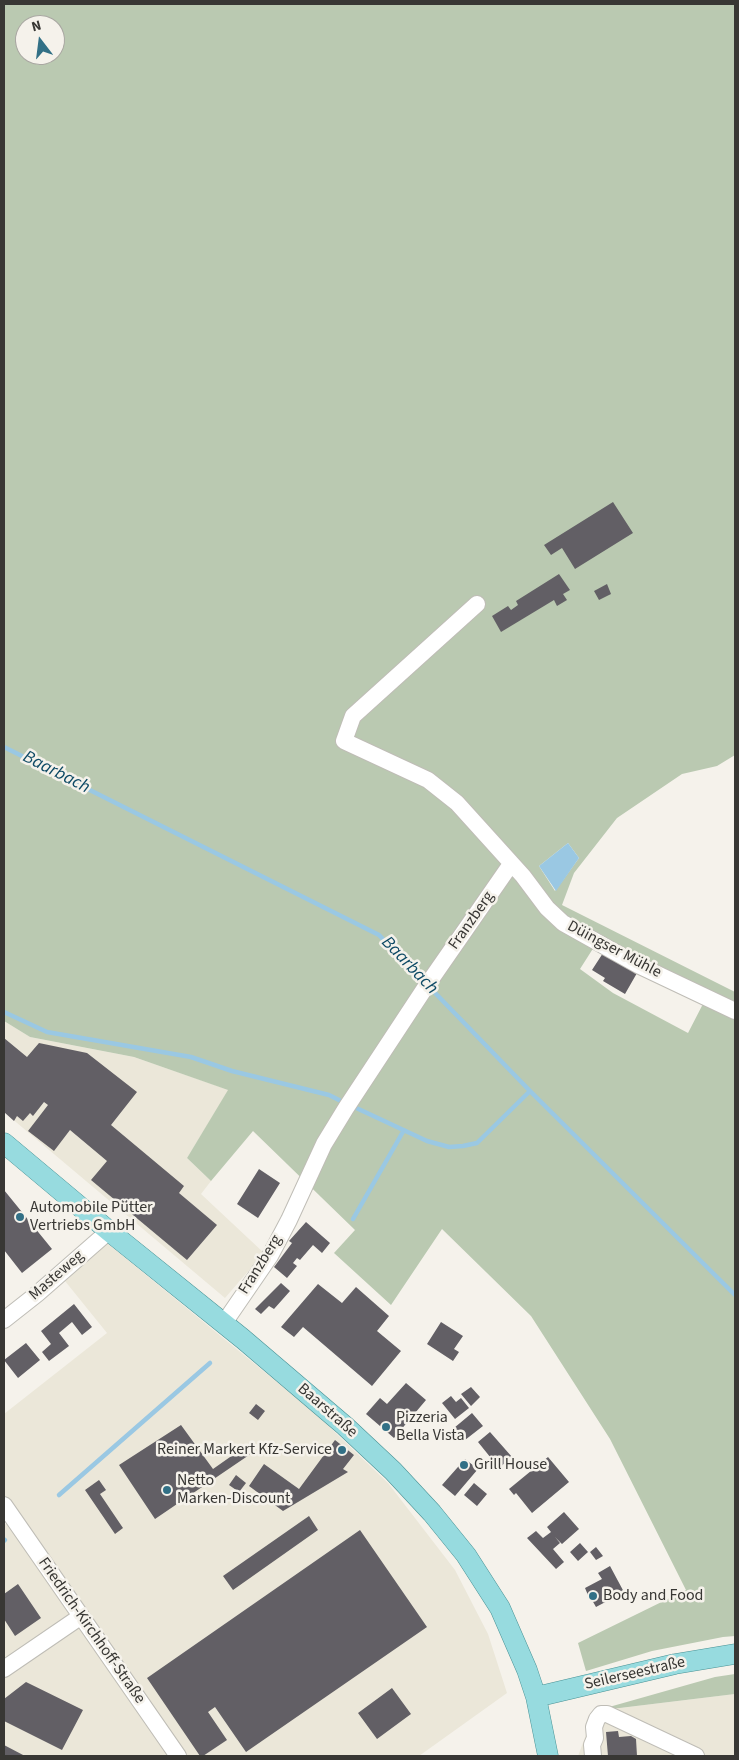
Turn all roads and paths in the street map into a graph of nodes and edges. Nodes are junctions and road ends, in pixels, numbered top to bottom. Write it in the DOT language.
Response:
graph roads {
  1 [pos="477,604"];
  2 [pos="511,864"];
  3 [pos="735,1011"];
  4 [pos="4,1143"];
  5 [pos="109,1231"];
  6 [pos="4,1320"];
  7 [pos="224,1323"];
  8 [pos="4,1505"];
  9 [pos="80,1616"];
  10 [pos="735,1654"];
  11 [pos="4,1669"];
  12 [pos="536,1697"];
  13 [pos="178,1756"];
  14 [pos="548,1756"];
  15 [pos="593,1756"];
  16 [pos="696,1756"];
  1 -- 2 [label="street"];
  2 -- 3 [label="street, Düingser Mühle"];
  2 -- 7 [label="street, Franzberg"];
  4 -- 5 [label="main road, Baarstraße"];
  5 -- 6 [label="street, Masteweg"];
  5 -- 7 [label="main road, Baarstraße"];
  7 -- 12 [label="main road, Baarstraße"];
  8 -- 9 [label="street, Friedrich-Kirchhoff-Straße"];
  9 -- 11 [label="street"];
  9 -- 13 [label="street, Friedrich-Kirchhoff-Straße"];
  10 -- 12 [label="main road, Seilerseestraße"];
  12 -- 14 [label="main road, Baarstraße"];
  15 -- 16 [label="street"];
}
